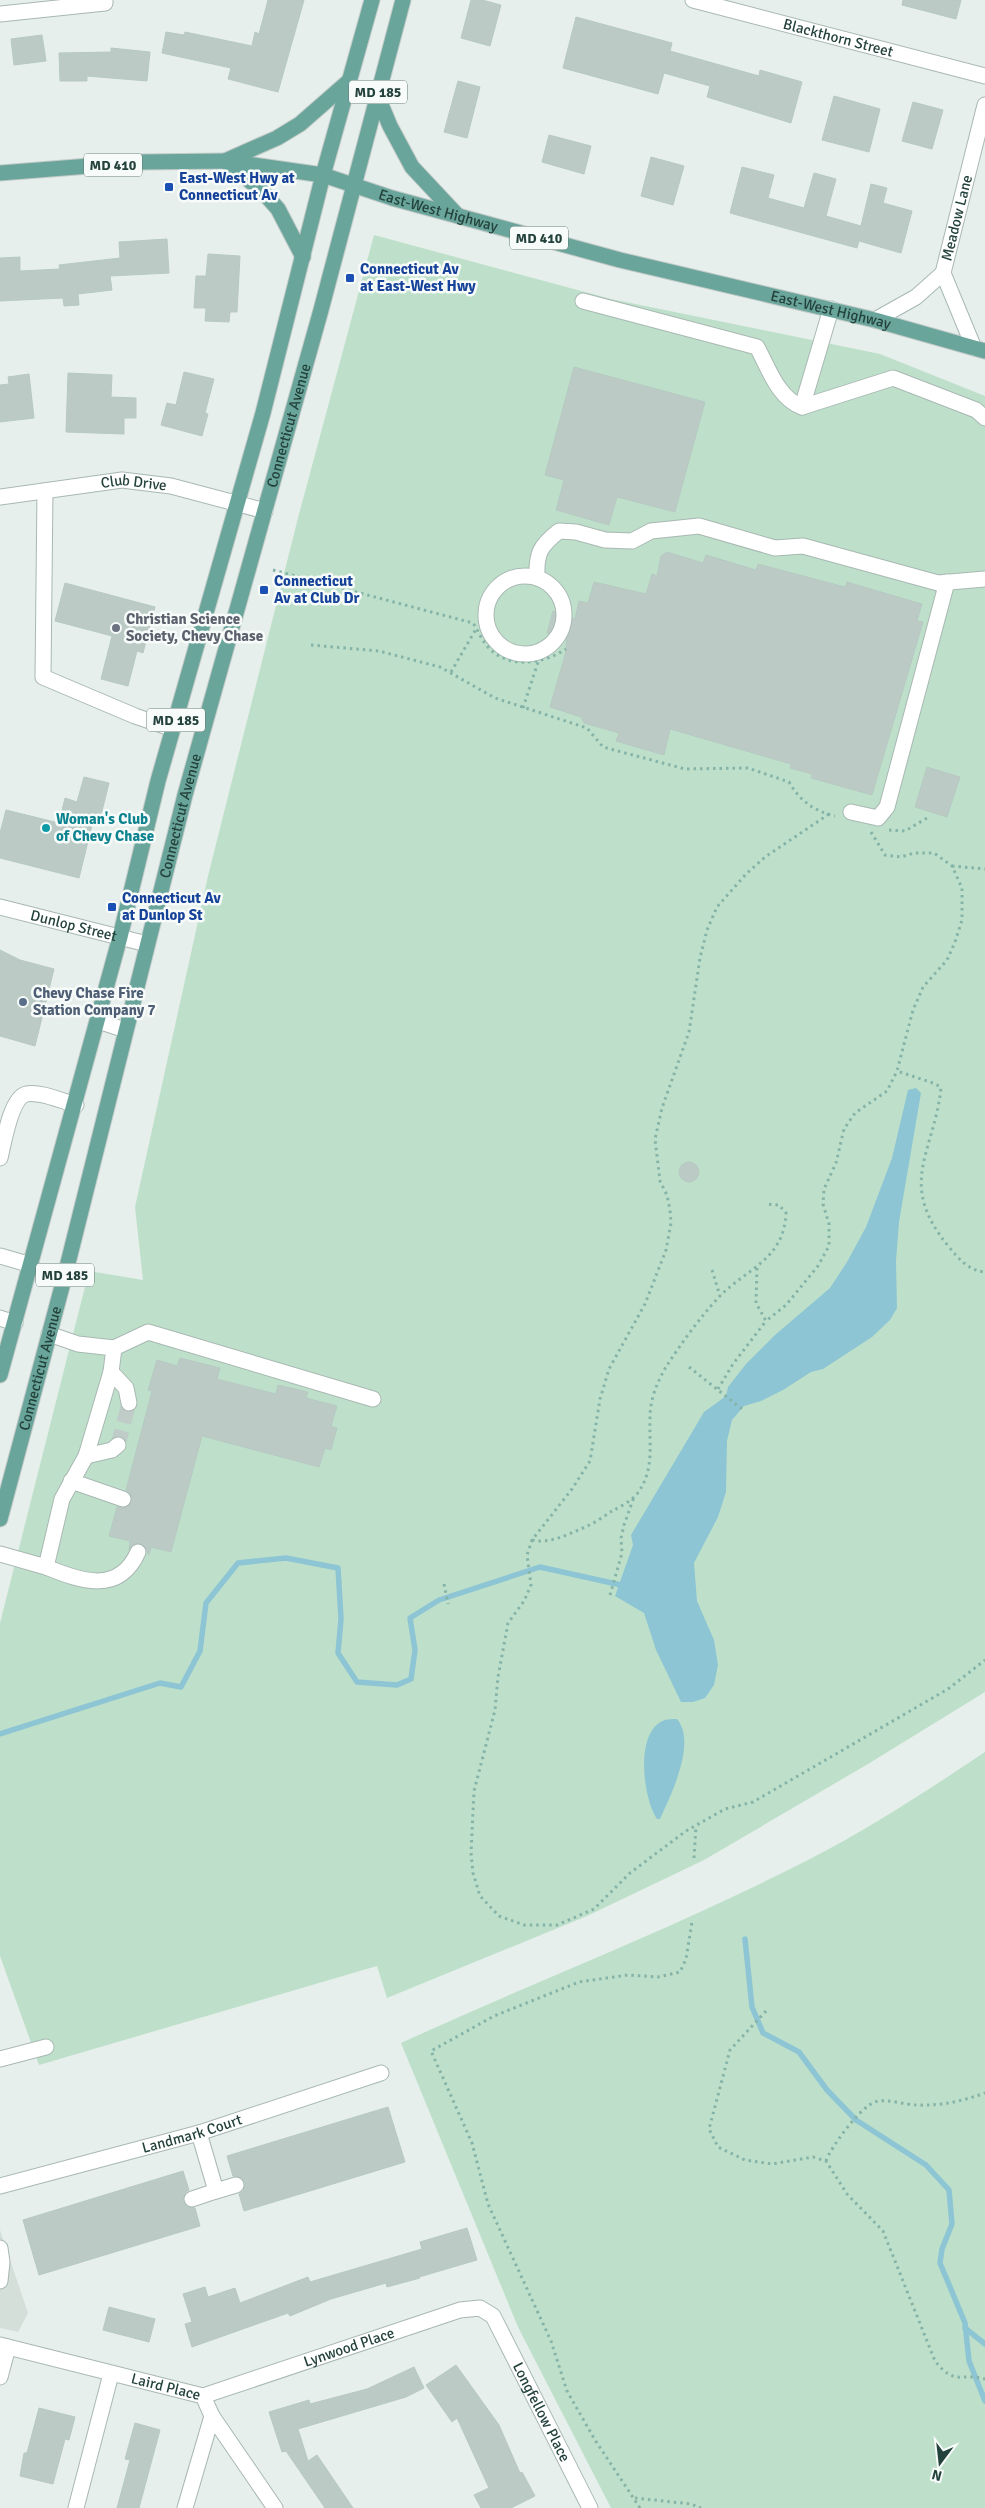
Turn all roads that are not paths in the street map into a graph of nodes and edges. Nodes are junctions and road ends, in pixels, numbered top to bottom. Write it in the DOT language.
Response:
graph roads {
  1 [pos="105,0"];
  2 [pos="372,0"];
  3 [pos="403,0"];
  4 [pos="693,0"];
  5 [pos="0,14"];
  6 [pos="985,76"];
  7 [pos="348,82"];
  8 [pos="377,95"];
  9 [pos="985,105"];
  10 [pos="225,161"];
  11 [pos="0,173"];
  12 [pos="322,175"];
  13 [pos="353,185"];
  14 [pos="458,216"];
  15 [pos="303,258"];
  16 [pos="943,273"];
  17 [pos="583,301"];
  18 [pos="831,309"];
  19 [pos="876,320"];
  20 [pos="979,349"];
  21 [pos="802,407"];
  22 [pos="985,418"];
  23 [pos="45,491"];
  24 [pos="0,497"];
  25 [pos="237,504"];
  26 [pos="265,511"];
  27 [pos="537,578"];
  28 [pos="985,579"];
  29 [pos="947,582"];
  30 [pos="173,729"];
  31 [pos="847,815"];
  32 [pos="0,907"];
  33 [pos="120,937"];
  34 [pos="147,944"];
  35 [pos="98,1021"];
  36 [pos="125,1030"];
  37 [pos="76,1105"];
  38 [pos="0,1158"];
  39 [pos="0,1256"];
  40 [pos="31,1265"];
  41 [pos="0,1318"];
  42 [pos="15,1323"];
  43 [pos="49,1334"];
  44 [pos="114,1348"];
  45 [pos="111,1372"];
  46 [pos="0,1375"];
  47 [pos="373,1399"];
  48 [pos="129,1403"];
  49 [pos="118,1445"];
  50 [pos="86,1456"];
  51 [pos="71,1481"];
  52 [pos="123,1499"];
  53 [pos="0,1519"];
  54 [pos="138,1552"];
  55 [pos="0,1554"];
  56 [pos="46,1567"];
  57 [pos="46,2046"];
  58 [pos="0,2059"];
  59 [pos="381,2073"];
  60 [pos="199,2132"];
  61 [pos="236,2185"];
  62 [pos="0,2186"];
  63 [pos="216,2191"];
  64 [pos="192,2199"];
  65 [pos="0,2248"];
  66 [pos="0,2281"];
  67 [pos="493,2316"];
  68 [pos="4,2346"];
  69 [pos="111,2374"];
  70 [pos="0,2377"];
  71 [pos="203,2396"];
  72 [pos="212,2416"];
  73 [pos="76,2508"];
  74 [pos="185,2508"];
  75 [pos="275,2508"];
  76 [pos="590,2508"];
  1 -- 5 [label="street"];
  2 -- 7 [label="main road, Connecticut Avenue / MD 185"];
  3 -- 8 [label="main road, Connecticut Avenue / MD 185"];
  4 -- 6 [label="street, Blackthorn Street"];
  7 -- 10 [label="main road"];
  7 -- 12 [label="main road, Connecticut Avenue / MD 185"];
  8 -- 13 [label="main road, Connecticut Avenue / MD 185"];
  8 -- 14 [label="main road"];
  9 -- 16 [label="street, Meadow Lane"];
  10 -- 11 [label="main road, East-West Highway / MD 410"];
  10 -- 12 [label="main road, East-West Highway / MD 410"];
  10 -- 15 [label="main road"];
  12 -- 13 [label="main road, East-West Highway / MD 410"];
  12 -- 15 [label="main road, Connecticut Avenue / MD 185"];
  13 -- 14 [label="main road, East-West Highway / MD 410"];
  13 -- 26 [label="main road, Connecticut Avenue / MD 185"];
  14 -- 18 [label="main road, East-West Highway / MD 410"];
  15 -- 25 [label="main road, Connecticut Avenue / MD 185"];
  16 -- 19 [label="street, Meadow Lane"];
  16 -- 20 [label="street, Meadow Lane"];
  17 -- 21 [label="street"];
  18 -- 19 [label="main road, East-West Highway / MD 410"];
  18 -- 21 [label="street"];
  19 -- 20 [label="main road, East-West Highway / MD 410"];
  21 -- 22 [label="street"];
  23 -- 24 [label="street, Club Drive"];
  23 -- 25 [label="street, Club Drive"];
  23 -- 30 [label="street"];
  25 -- 26 [label="street, Club Drive"];
  25 -- 30 [label="main road, Connecticut Avenue / MD 185"];
  26 -- 34 [label="main road, Connecticut Avenue / MD 185"];
  27 -- 27 [label="street"];
  27 -- 29 [label="street"];
  28 -- 29 [label="street"];
  29 -- 31 [label="street"];
  30 -- 33 [label="main road, Connecticut Avenue / MD 185"];
  32 -- 33 [label="street, Dunlop Street"];
  33 -- 34 [label="street, Dunlop Street"];
  33 -- 35 [label="main road, Connecticut Avenue / MD 185"];
  34 -- 36 [label="main road, Connecticut Avenue / MD 185"];
  35 -- 36 [label="street"];
  35 -- 37 [label="main road, Connecticut Avenue / MD 185"];
  36 -- 43 [label="main road, Connecticut Avenue / MD 185"];
  37 -- 38 [label="street"];
  37 -- 40 [label="main road, Connecticut Avenue / MD 185"];
  39 -- 40 [label="street"];
  40 -- 42 [label="main road, Connecticut Avenue / MD 185"];
  41 -- 42 [label="street"];
  42 -- 46 [label="main road, Connecticut Avenue / MD 185"];
  43 -- 44 [label="street"];
  43 -- 53 [label="main road, Connecticut Avenue / MD 185"];
  44 -- 45 [label="street"];
  44 -- 47 [label="street"];
  45 -- 48 [label="street"];
  45 -- 50 [label="street"];
  49 -- 50 [label="street"];
  50 -- 51 [label="street"];
  51 -- 52 [label="street"];
  51 -- 56 [label="street"];
  54 -- 56 [label="street"];
  55 -- 56 [label="street"];
  57 -- 58 [label="street"];
  59 -- 60 [label="street, Landmark Court"];
  60 -- 62 [label="street, Landmark Court"];
  60 -- 63 [label="street"];
  61 -- 63 [label="street"];
  63 -- 64 [label="street"];
  65 -- 66 [label="street"];
  67 -- 71 [label="street, Lynwood Place"];
  67 -- 76 [label="street, Longfellow Place"];
  68 -- 69 [label="street, Laird Place"];
  68 -- 70 [label="street"];
  69 -- 71 [label="street, Laird Place"];
  69 -- 73 [label="street"];
  71 -- 72 [label="street, Laird Place"];
  72 -- 74 [label="street"];
  72 -- 75 [label="street, Laird Place"];
}
